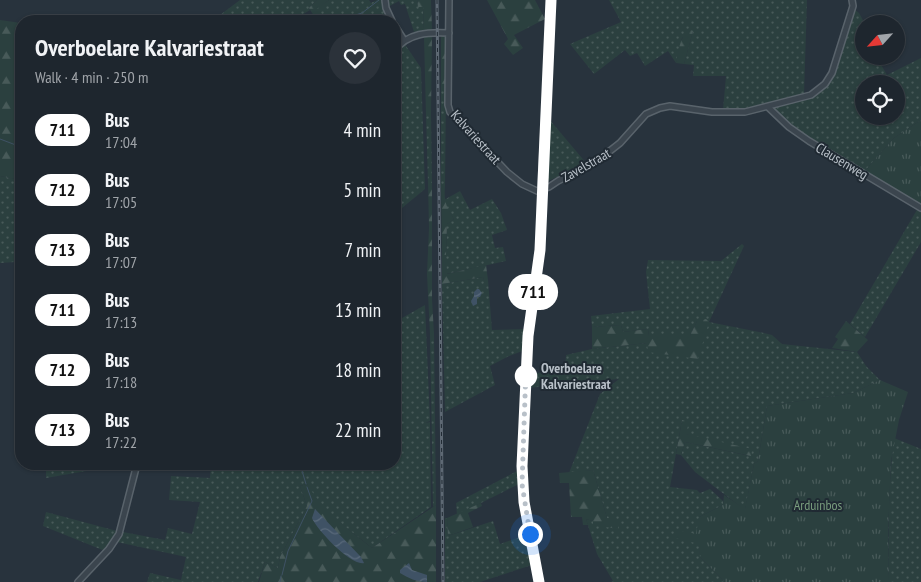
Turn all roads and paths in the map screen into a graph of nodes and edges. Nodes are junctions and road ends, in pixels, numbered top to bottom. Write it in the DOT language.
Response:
graph roads {
  1 [pos="385,0"];
  2 [pos="449,0"];
  3 [pos="551,0"];
  4 [pos="852,0"];
  5 [pos="389,15"];
  6 [pos="449,33"];
  7 [pos="401,35"];
  8 [pos="404,40"];
  9 [pos="401,43"];
  10 [pos="768,107"];
  11 [pos="541,190"];
  12 [pos="921,208"];
  13 [pos="135,470"];
  14 [pos="78,582"];
  15 [pos="540,582"];
  1 -- 5 [label="street"];
  2 -- 6 [label="street, Kalvariestraat"];
  3 -- 11 [label="street"];
  4 -- 10 [label="street, Zavelstraat"];
  6 -- 8 [label="street"];
  6 -- 11 [label="street, Kalvariestraat"];
  7 -- 8 [label="street"];
  8 -- 9 [label="street"];
  10 -- 11 [label="street, Zavelstraat"];
  10 -- 12 [label="street, Clausenweg"];
  11 -- 15 [label="street"];
  13 -- 14 [label="street"];
}
